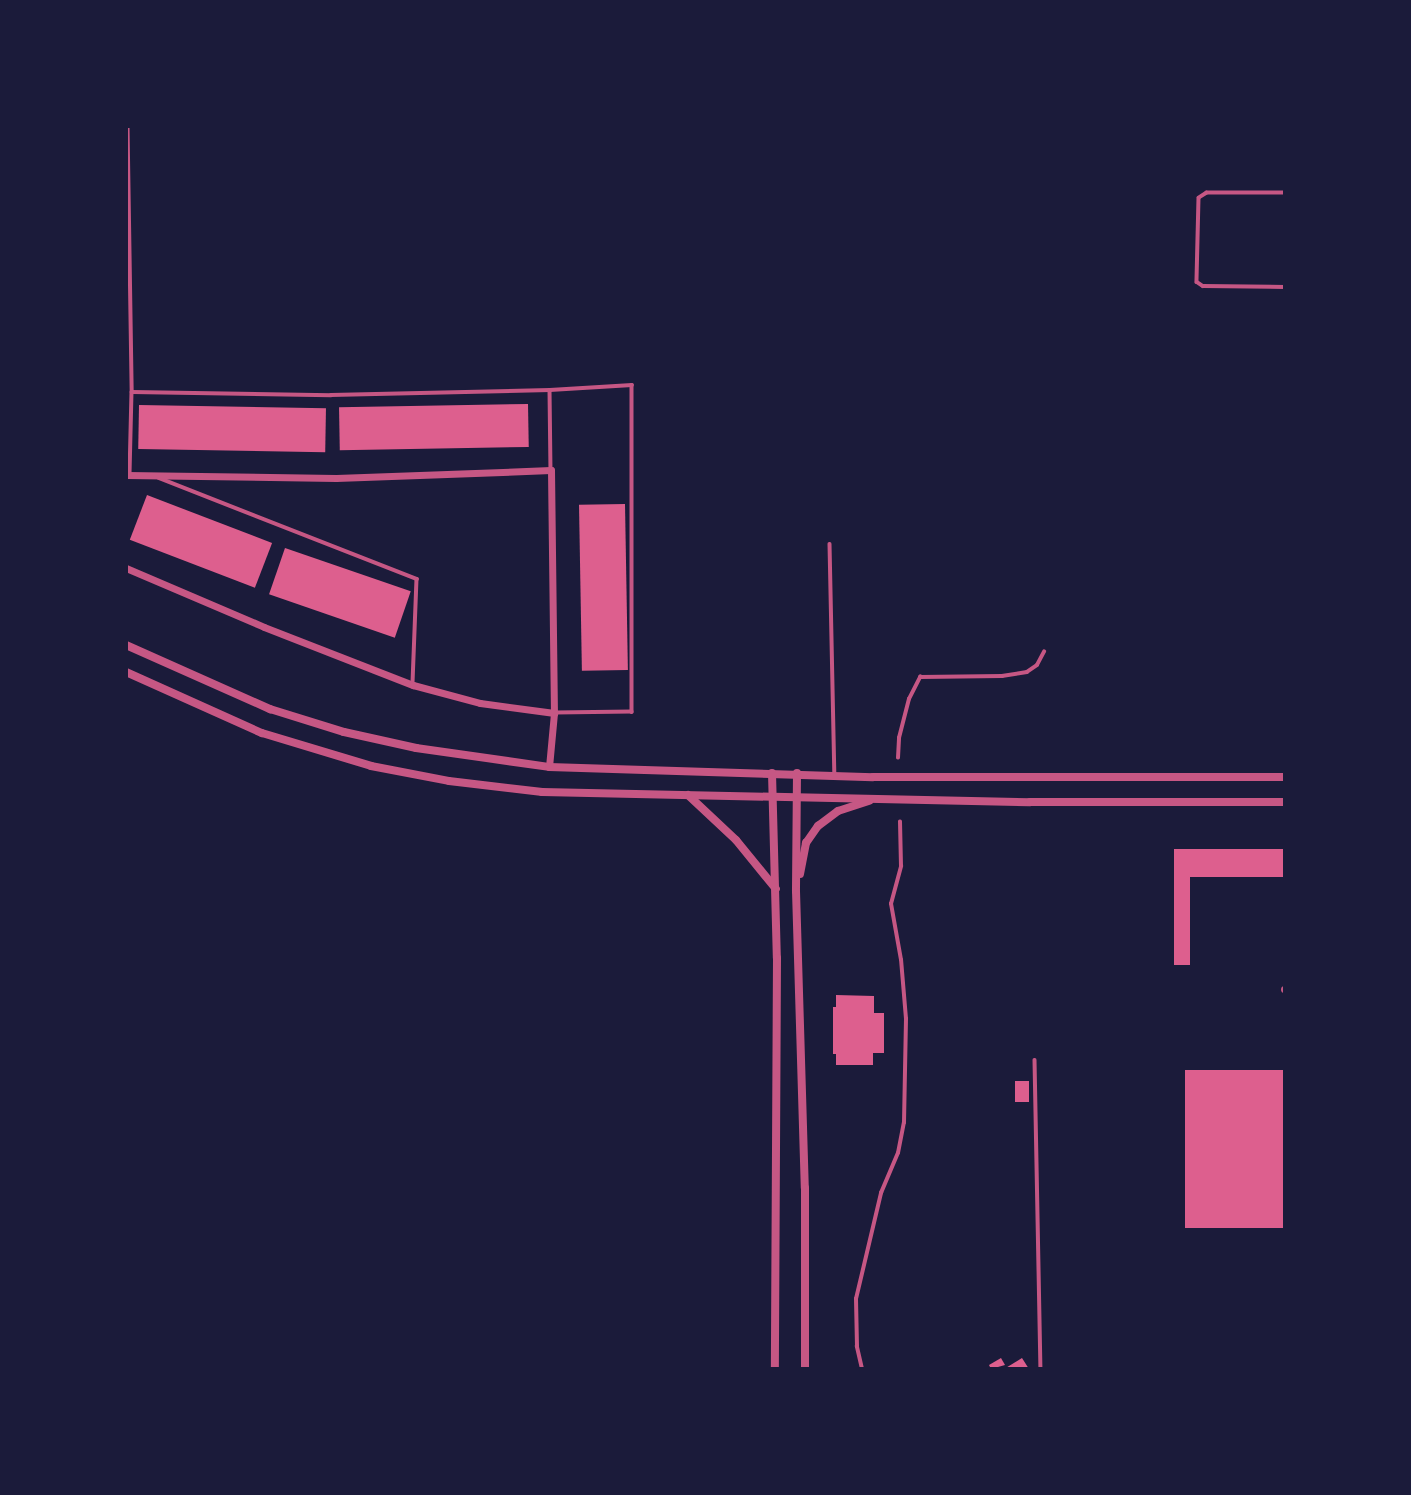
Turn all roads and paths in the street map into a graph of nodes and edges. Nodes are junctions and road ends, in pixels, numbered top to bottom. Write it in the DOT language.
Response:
graph roads {
  1 [pos="128,126"];
  2 [pos="1285,193"];
  3 [pos="1285,287"];
  4 [pos="550,390"];
  5 [pos="132,392"];
  6 [pos="551,470"];
  7 [pos="128,475"];
  8 [pos="152,475"];
  9 [pos="830,544"];
  10 [pos="126,568"];
  11 [pos="126,645"];
  12 [pos="1044,652"];
  13 [pos="126,672"];
  14 [pos="413,684"];
  15 [pos="554,713"];
  16 [pos="898,758"];
  17 [pos="549,767"];
  18 [pos="772,773"];
  19 [pos="797,773"];
  20 [pos="835,775"];
  21 [pos="1285,777"];
  22 [pos="688,795"];
  23 [pos="773,797"];
  24 [pos="797,797"];
  25 [pos="875,799"];
  26 [pos="1285,802"];
  27 [pos="900,822"];
  28 [pos="776,889"];
  29 [pos="796,891"];
  30 [pos="1035,1060"];
  31 [pos="775,1369"];
  32 [pos="804,1369"];
  33 [pos="862,1369"];
  34 [pos="1041,1369"];
  1 -- 5 [label="lane"];
  2 -- 3 [label="lane"];
  4 -- 5 [label="lane"];
  4 -- 6 [label="lane"];
  4 -- 15 [label="lane"];
  5 -- 7 [label="lane"];
  6 -- 8 [label="street"];
  6 -- 15 [label="street"];
  7 -- 8 [label="street"];
  8 -- 14 [label="lane"];
  9 -- 20 [label="lane"];
  10 -- 14 [label="street"];
  11 -- 17 [label="street"];
  12 -- 16 [label="lane"];
  13 -- 22 [label="street"];
  14 -- 15 [label="street"];
  15 -- 17 [label="street"];
  17 -- 18 [label="street"];
  18 -- 19 [label="street"];
  18 -- 23 [label="street"];
  19 -- 20 [label="street"];
  19 -- 24 [label="street"];
  20 -- 21 [label="street"];
  22 -- 23 [label="street"];
  22 -- 28 [label="street"];
  23 -- 24 [label="street"];
  23 -- 28 [label="street"];
  24 -- 25 [label="street"];
  24 -- 29 [label="street"];
  25 -- 26 [label="street"];
  25 -- 29 [label="street"];
  27 -- 33 [label="lane"];
  28 -- 31 [label="street"];
  29 -- 32 [label="street"];
  30 -- 34 [label="lane"];
}
